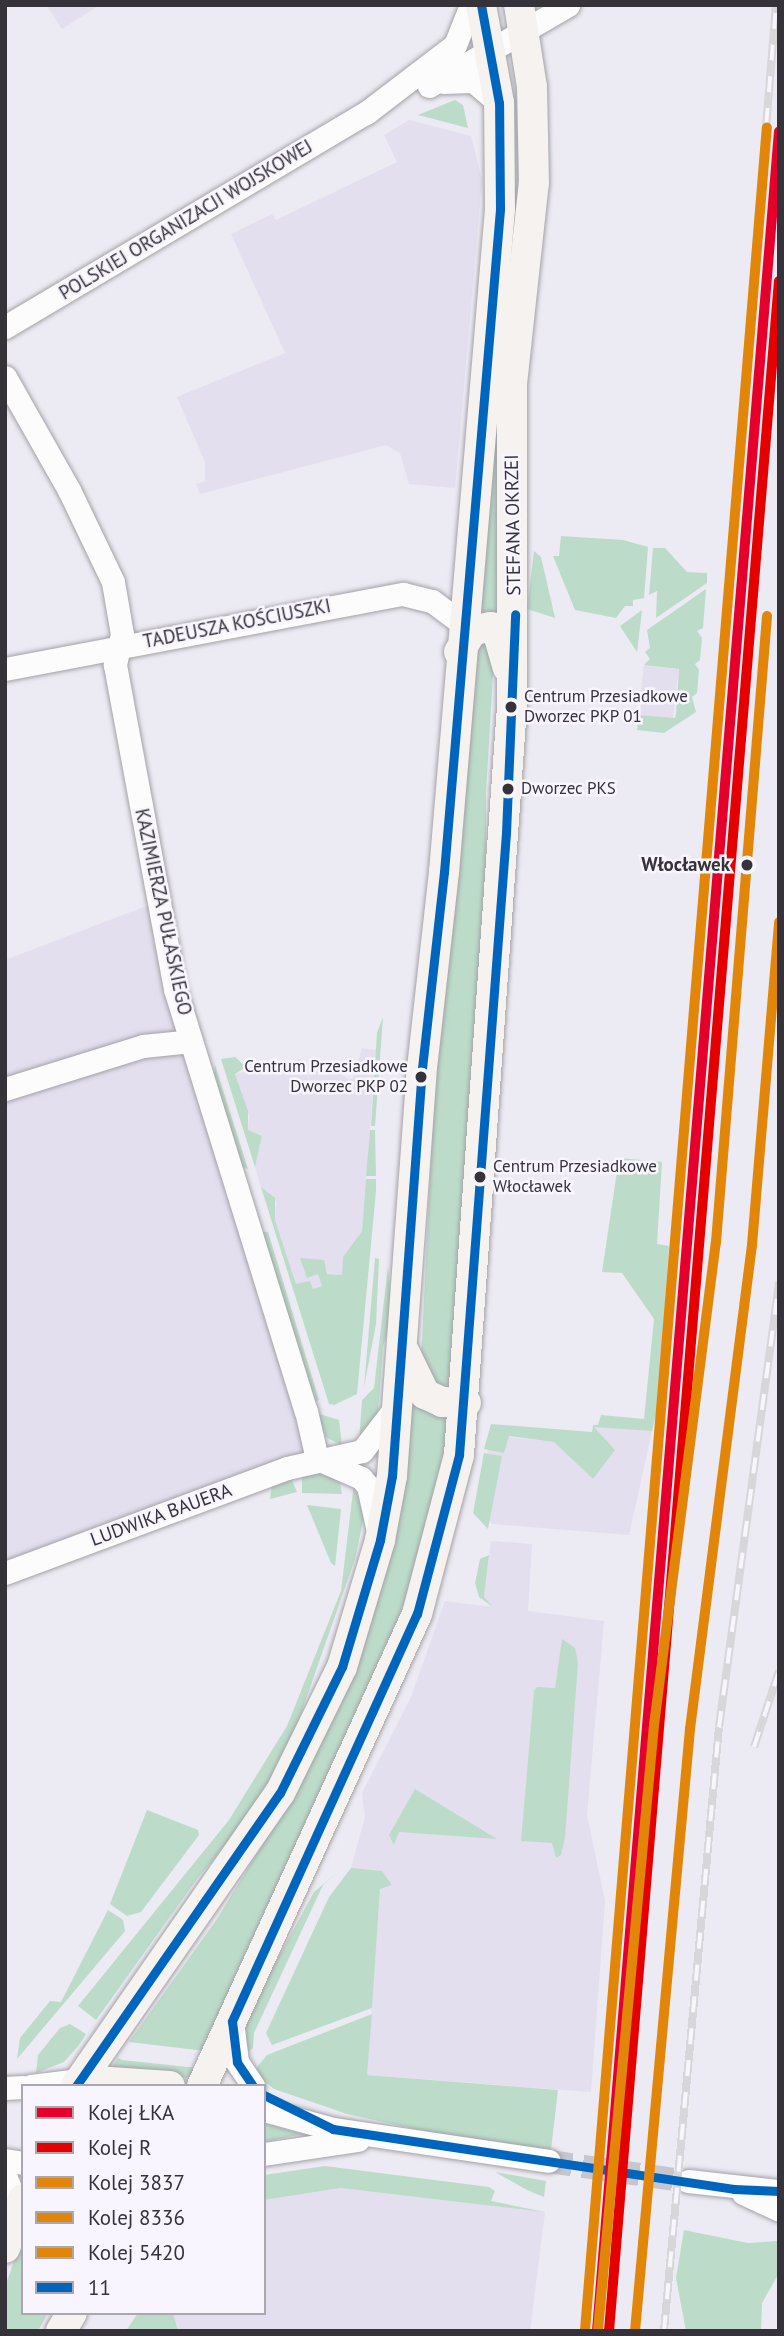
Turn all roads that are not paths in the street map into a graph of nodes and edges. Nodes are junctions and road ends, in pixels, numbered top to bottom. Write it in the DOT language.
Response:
graph roads {
  1 [pos="471,5"];
  2 [pos="481,5"];
  3 [pos="506,5"];
  4 [pos="568,5"];
  5 [pos="522,19"];
  6 [pos="455,45"];
  7 [pos="491,51"];
  8 [pos="429,86"];
  9 [pos="534,100"];
  10 [pos="499,103"];
  11 [pos="366,113"];
  12 [pos="5,327"];
  13 [pos="5,377"];
  14 [pos="461,638"];
  15 [pos="118,646"];
  16 [pos="5,669"];
  17 [pos="513,688"];
  18 [pos="191,1041"];
  19 [pos="5,1089"];
  20 [pos="402,1350"];
  21 [pos="466,1403"];
  22 [pos="398,1404"];
  23 [pos="317,1459"];
  24 [pos="380,1540"];
  25 [pos="5,1573"];
  26 [pos="232,2021"];
  27 [pos="78,2083"];
  28 [pos="133,2083"];
  29 [pos="203,2084"];
  30 [pos="252,2084"];
  31 [pos="266,2096"];
  32 [pos="266,2111"];
  33 [pos="332,2129"];
  34 [pos="379,2137"];
  35 [pos="266,2154"];
  36 [pos="549,2161"];
  37 [pos="5,2175"];
  38 [pos="688,2182"];
  39 [pos="734,2189"];
  40 [pos="779,2191"];
  41 [pos="21,2204"];
  42 [pos="779,2210"];
  43 [pos="5,2248"];
  44 [pos="71,2315"];
  45 [pos="61,2331"];
  1 -- 6 [label="street"];
  2 -- 7 [label="main road, STEFANA OKRZEI"];
  3 -- 7 [label="main road"];
  4 -- 5 [label="street, POLSKIEJ ORGANIZACJI WOJSKOWEJ"];
  5 -- 7 [label="street, POLSKIEJ ORGANIZACJI WOJSKOWEJ"];
  5 -- 9 [label="main road, STEFANA OKRZEI"];
  6 -- 7 [label="street"];
  6 -- 11 [label="street, POLSKIEJ ORGANIZACJI WOJSKOWEJ"];
  7 -- 8 [label="street, POLSKIEJ ORGANIZACJI WOJSKOWEJ"];
  7 -- 9 [label="main road"];
  7 -- 10 [label="main road, STEFANA OKRZEI"];
  8 -- 10 [label="street, POLSKIEJ ORGANIZACJI WOJSKOWEJ"];
  8 -- 11 [label="street, POLSKIEJ ORGANIZACJI WOJSKOWEJ"];
  9 -- 17 [label="main road, STEFANA OKRZEI"];
  10 -- 14 [label="main road, STEFANA OKRZEI"];
  11 -- 12 [label="street, POLSKIEJ ORGANIZACJI WOJSKOWEJ"];
  13 -- 15 [label="street, KAZIMIERZA PUŁASKIEGO"];
  14 -- 15 [label="street, TADEUSZA KOŚCIUSZKI"];
  14 -- 17 [label="main road"];
  14 -- 20 [label="main road, STEFANA OKRZEI"];
  15 -- 16 [label="street, TADEUSZA KOŚCIUSZKI"];
  15 -- 18 [label="street, KAZIMIERZA PUŁASKIEGO"];
  17 -- 21 [label="main road, STEFANA OKRZEI"];
  18 -- 19 [label="street"];
  18 -- 23 [label="street, KAZIMIERZA PUŁASKIEGO"];
  20 -- 21 [label="main road"];
  20 -- 22 [label="main road, STEFANA OKRZEI"];
  21 -- 26 [label="main road, STEFANA OKRZEI"];
  22 -- 23 [label="street, LUDWIKA BAUERA"];
  22 -- 24 [label="main road, STEFANA OKRZEI"];
  23 -- 24 [label="street"];
  23 -- 25 [label="street, LUDWIKA BAUERA"];
  24 -- 27 [label="main road, STEFANA OKRZEI"];
  26 -- 29 [label="main road, STEFANA OKRZEI"];
  26 -- 30 [label="street"];
  27 -- 28 [label="main road"];
  31 -- 33 [label="street"];
  32 -- 33 [label="street"];
  33 -- 34 [label="street"];
  34 -- 35 [label="street"];
  34 -- 36 [label="street"];
  37 -- 41 [label="street"];
  38 -- 39 [label="street"];
  39 -- 40 [label="street"];
  39 -- 42 [label="street"];
  41 -- 43 [label="main road"];
  44 -- 45 [label="main road"];
}
